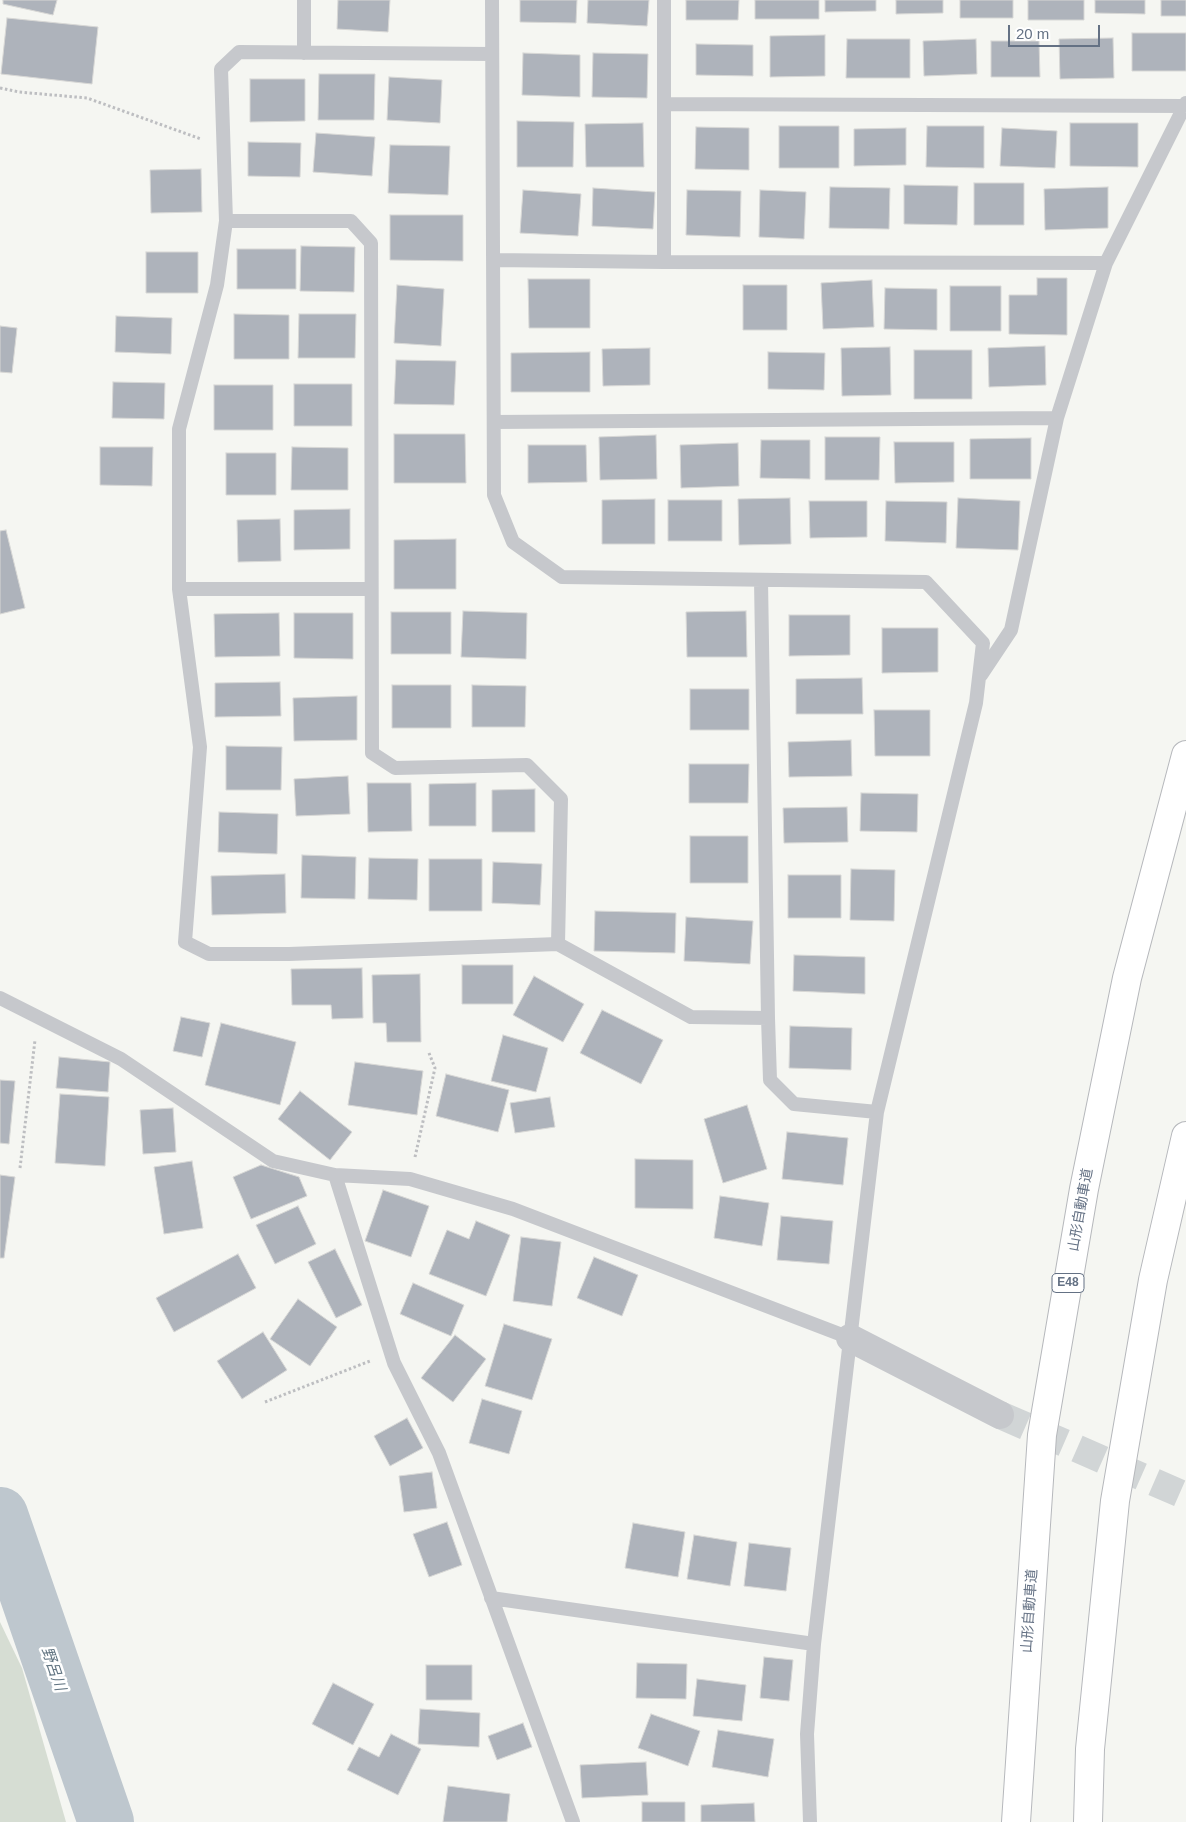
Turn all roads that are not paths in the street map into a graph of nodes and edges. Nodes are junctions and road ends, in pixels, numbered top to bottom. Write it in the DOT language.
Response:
graph roads {
  1 [pos="304,0"];
  2 [pos="492,0"];
  3 [pos="664,0"];
  4 [pos="304,53"];
  5 [pos="492,54"];
  6 [pos="664,104"];
  7 [pos="1185,105"];
  8 [pos="226,221"];
  9 [pos="493,260"];
  10 [pos="664,262"];
  11 [pos="1106,263"];
  12 [pos="1058,418"];
  13 [pos="494,422"];
  14 [pos="761,580"];
  15 [pos="179,588"];
  16 [pos="371,589"];
  17 [pos="979,678"];
  18 [pos="1186,755"];
  19 [pos="558,944"];
  20 [pos="0,998"];
  21 [pos="768,1018"];
  22 [pos="877,1112"];
  23 [pos="1186,1136"];
  24 [pos="335,1174"];
  25 [pos="850,1338"];
  26 [pos="1000,1415"];
  27 [pos="491,1598"];
  28 [pos="814,1644"];
  29 [pos="573,1822"];
  30 [pos="810,1822"];
  31 [pos="1016,1822"];
  32 [pos="1088,1822"];
  1 -- 4 [label="lane"];
  2 -- 5 [label="lane"];
  3 -- 6 [label="lane"];
  4 -- 5 [label="lane"];
  4 -- 8 [label="lane"];
  5 -- 9 [label="lane"];
  6 -- 7 [label="lane"];
  6 -- 10 [label="lane"];
  7 -- 11 [label="lane"];
  8 -- 15 [label="lane"];
  8 -- 16 [label="lane"];
  9 -- 10 [label="lane"];
  9 -- 13 [label="lane"];
  10 -- 11 [label="lane"];
  11 -- 12 [label="lane"];
  12 -- 13 [label="lane"];
  12 -- 17 [label="lane"];
  13 -- 14 [label="lane"];
  14 -- 17 [label="lane"];
  14 -- 21 [label="lane"];
  15 -- 16 [label="lane"];
  15 -- 19 [label="lane"];
  16 -- 19 [label="lane"];
  17 -- 22 [label="lane"];
  18 -- 31 [label="highway, 山形自動車道 / E48"];
  19 -- 21 [label="lane"];
  20 -- 24 [label="lane"];
  21 -- 22 [label="lane"];
  22 -- 25 [label="lane"];
  23 -- 32 [label="highway"];
  24 -- 25 [label="lane"];
  24 -- 27 [label="lane"];
  25 -- 26 [label="street"];
  25 -- 28 [label="lane"];
  27 -- 28 [label="lane"];
  27 -- 29 [label="lane"];
  28 -- 30 [label="lane"];
}
